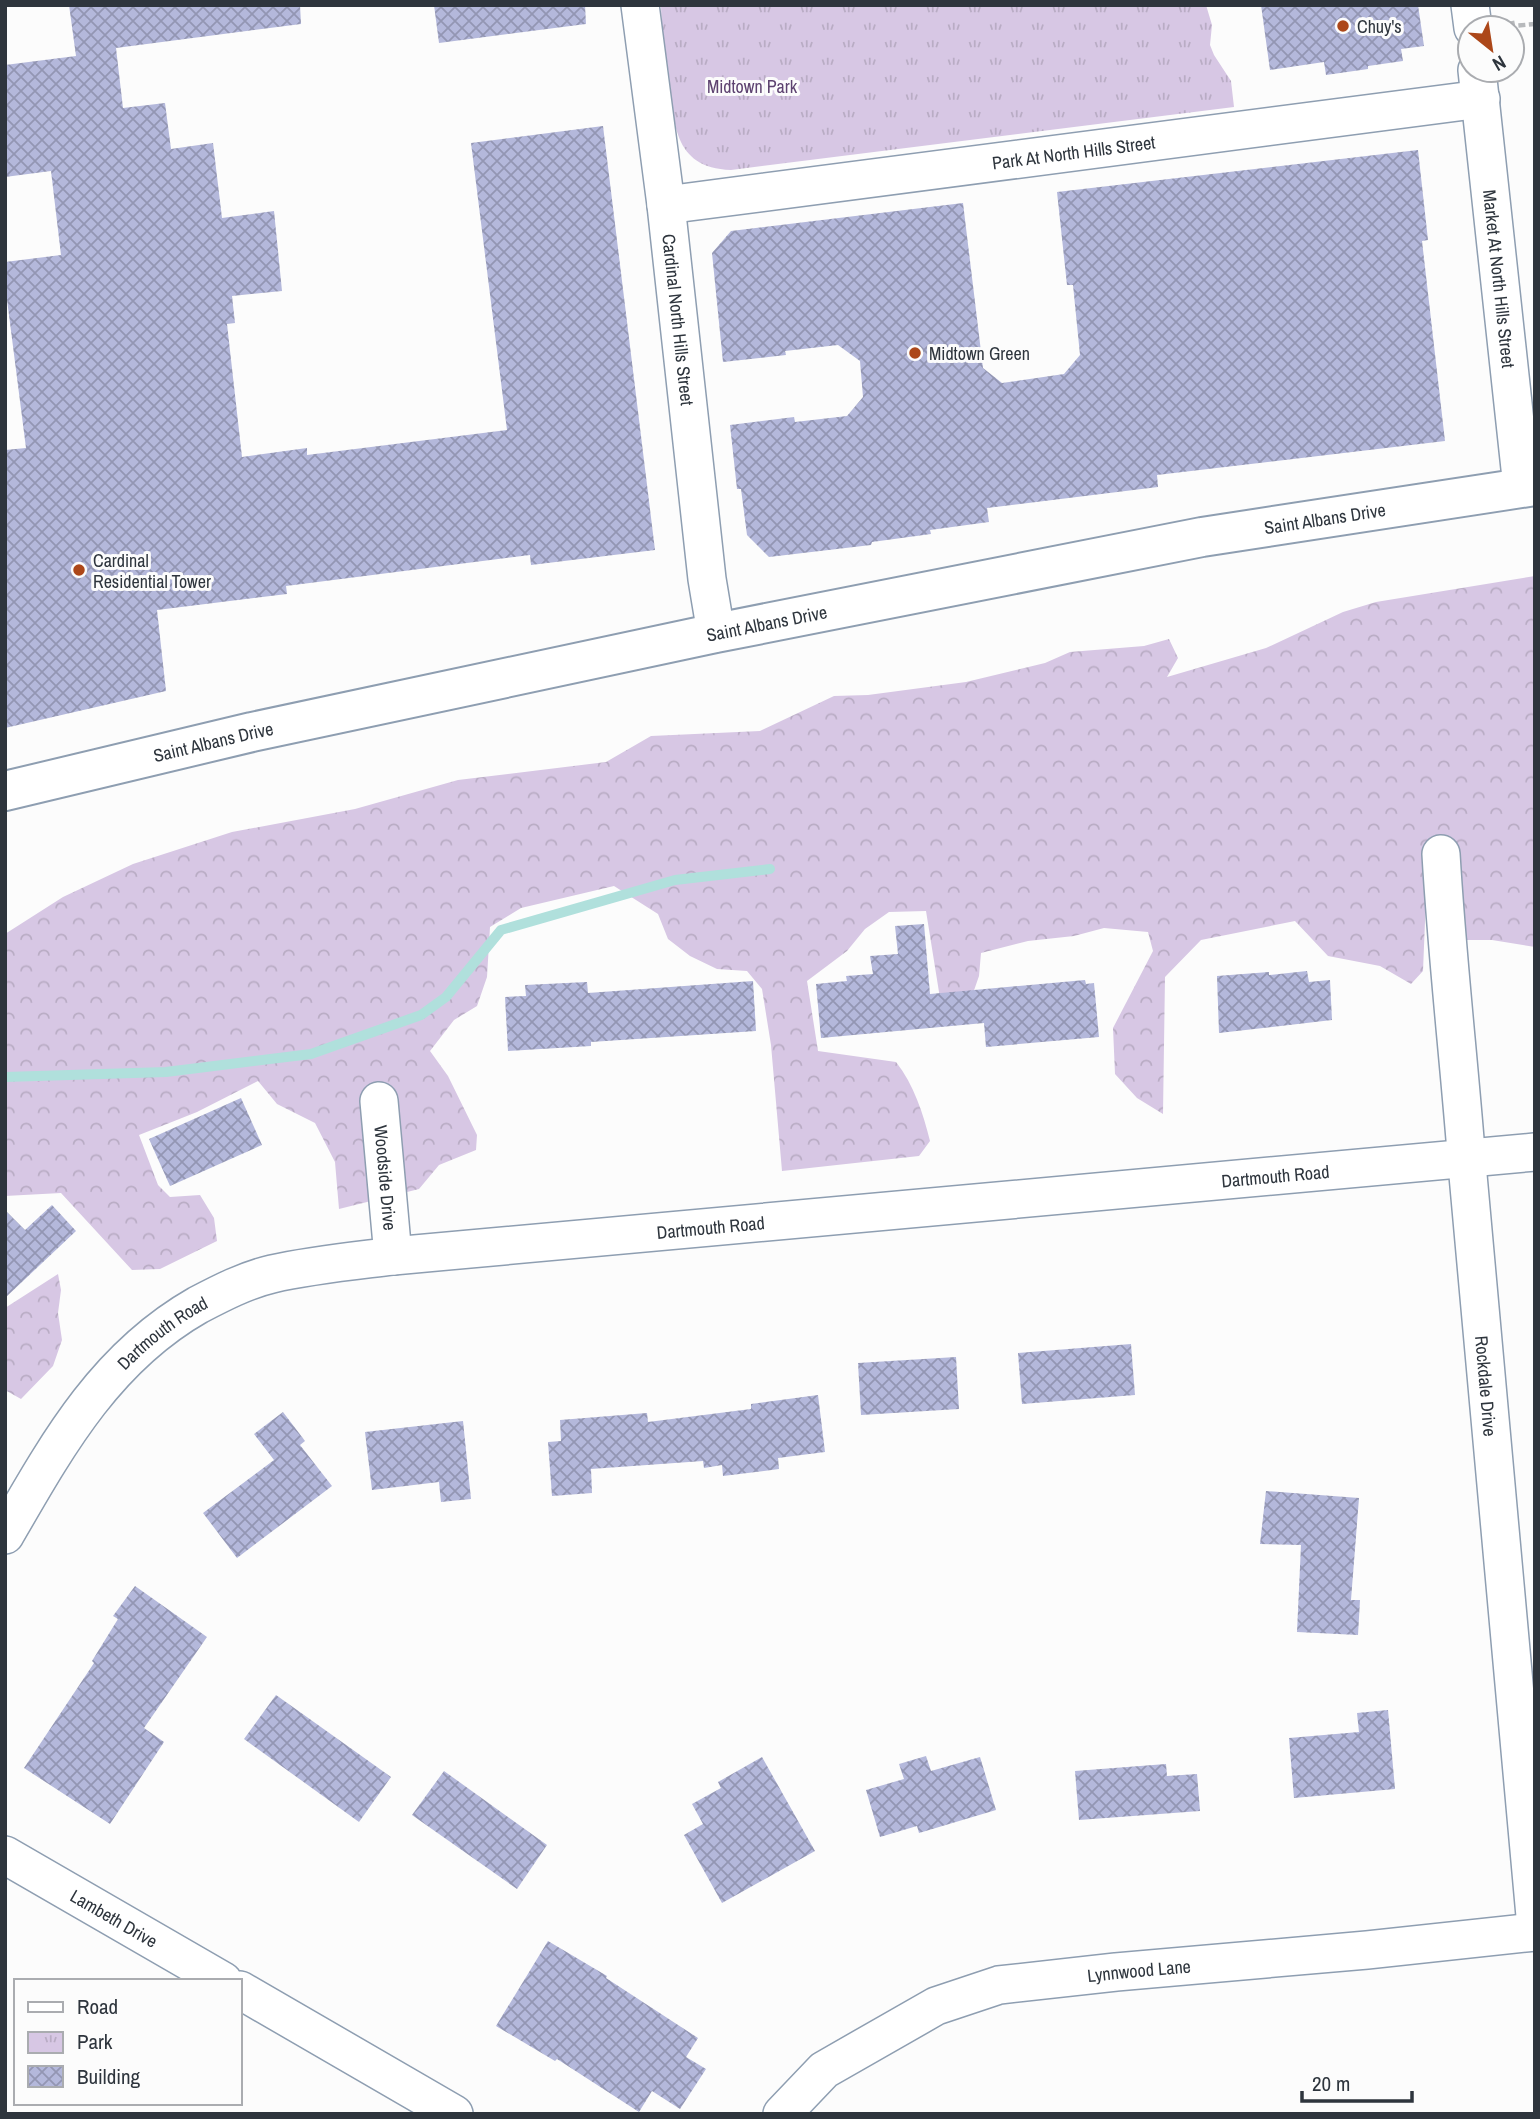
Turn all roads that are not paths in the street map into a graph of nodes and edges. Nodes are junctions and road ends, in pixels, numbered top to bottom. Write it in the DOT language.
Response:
graph roads {
  1 [pos="640,5"];
  2 [pos="1479,85"];
  3 [pos="666,205"];
  4 [pos="1529,486"];
  5 [pos="716,633"];
  6 [pos="5,791"];
  7 [pos="1441,854"];
  8 [pos="379,1101"];
  9 [pos="1535,1152"];
  10 [pos="1467,1159"];
  11 [pos="393,1256"];
  12 [pos="5,1535"];
  13 [pos="5,1855"];
  14 [pos="1535,1916"];
  15 [pos="1535,1932"];
  16 [pos="220,1979"];
  17 [pos="242,1991"];
  18 [pos="454,2114"];
  19 [pos="782,2114"];
  1 -- 3 [label="street, Cardinal North Hills Street"];
  2 -- 3 [label="street, Park At North Hills Street"];
  2 -- 4 [label="street, Market At North Hills Street"];
  3 -- 5 [label="street, Cardinal North Hills Street"];
  4 -- 5 [label="street, Saint Albans Drive"];
  5 -- 6 [label="street, Saint Albans Drive"];
  7 -- 10 [label="street, Rockdale Drive"];
  8 -- 11 [label="street, Woodside Drive"];
  9 -- 10 [label="street, Dartmouth Road"];
  10 -- 11 [label="street, Dartmouth Road"];
  10 -- 14 [label="street, Rockdale Drive"];
  11 -- 12 [label="street, Dartmouth Road"];
  13 -- 16 [label="street, Lambeth Drive"];
  15 -- 19 [label="street, Lynnwood Lane"];
  17 -- 18 [label="street"];
}
